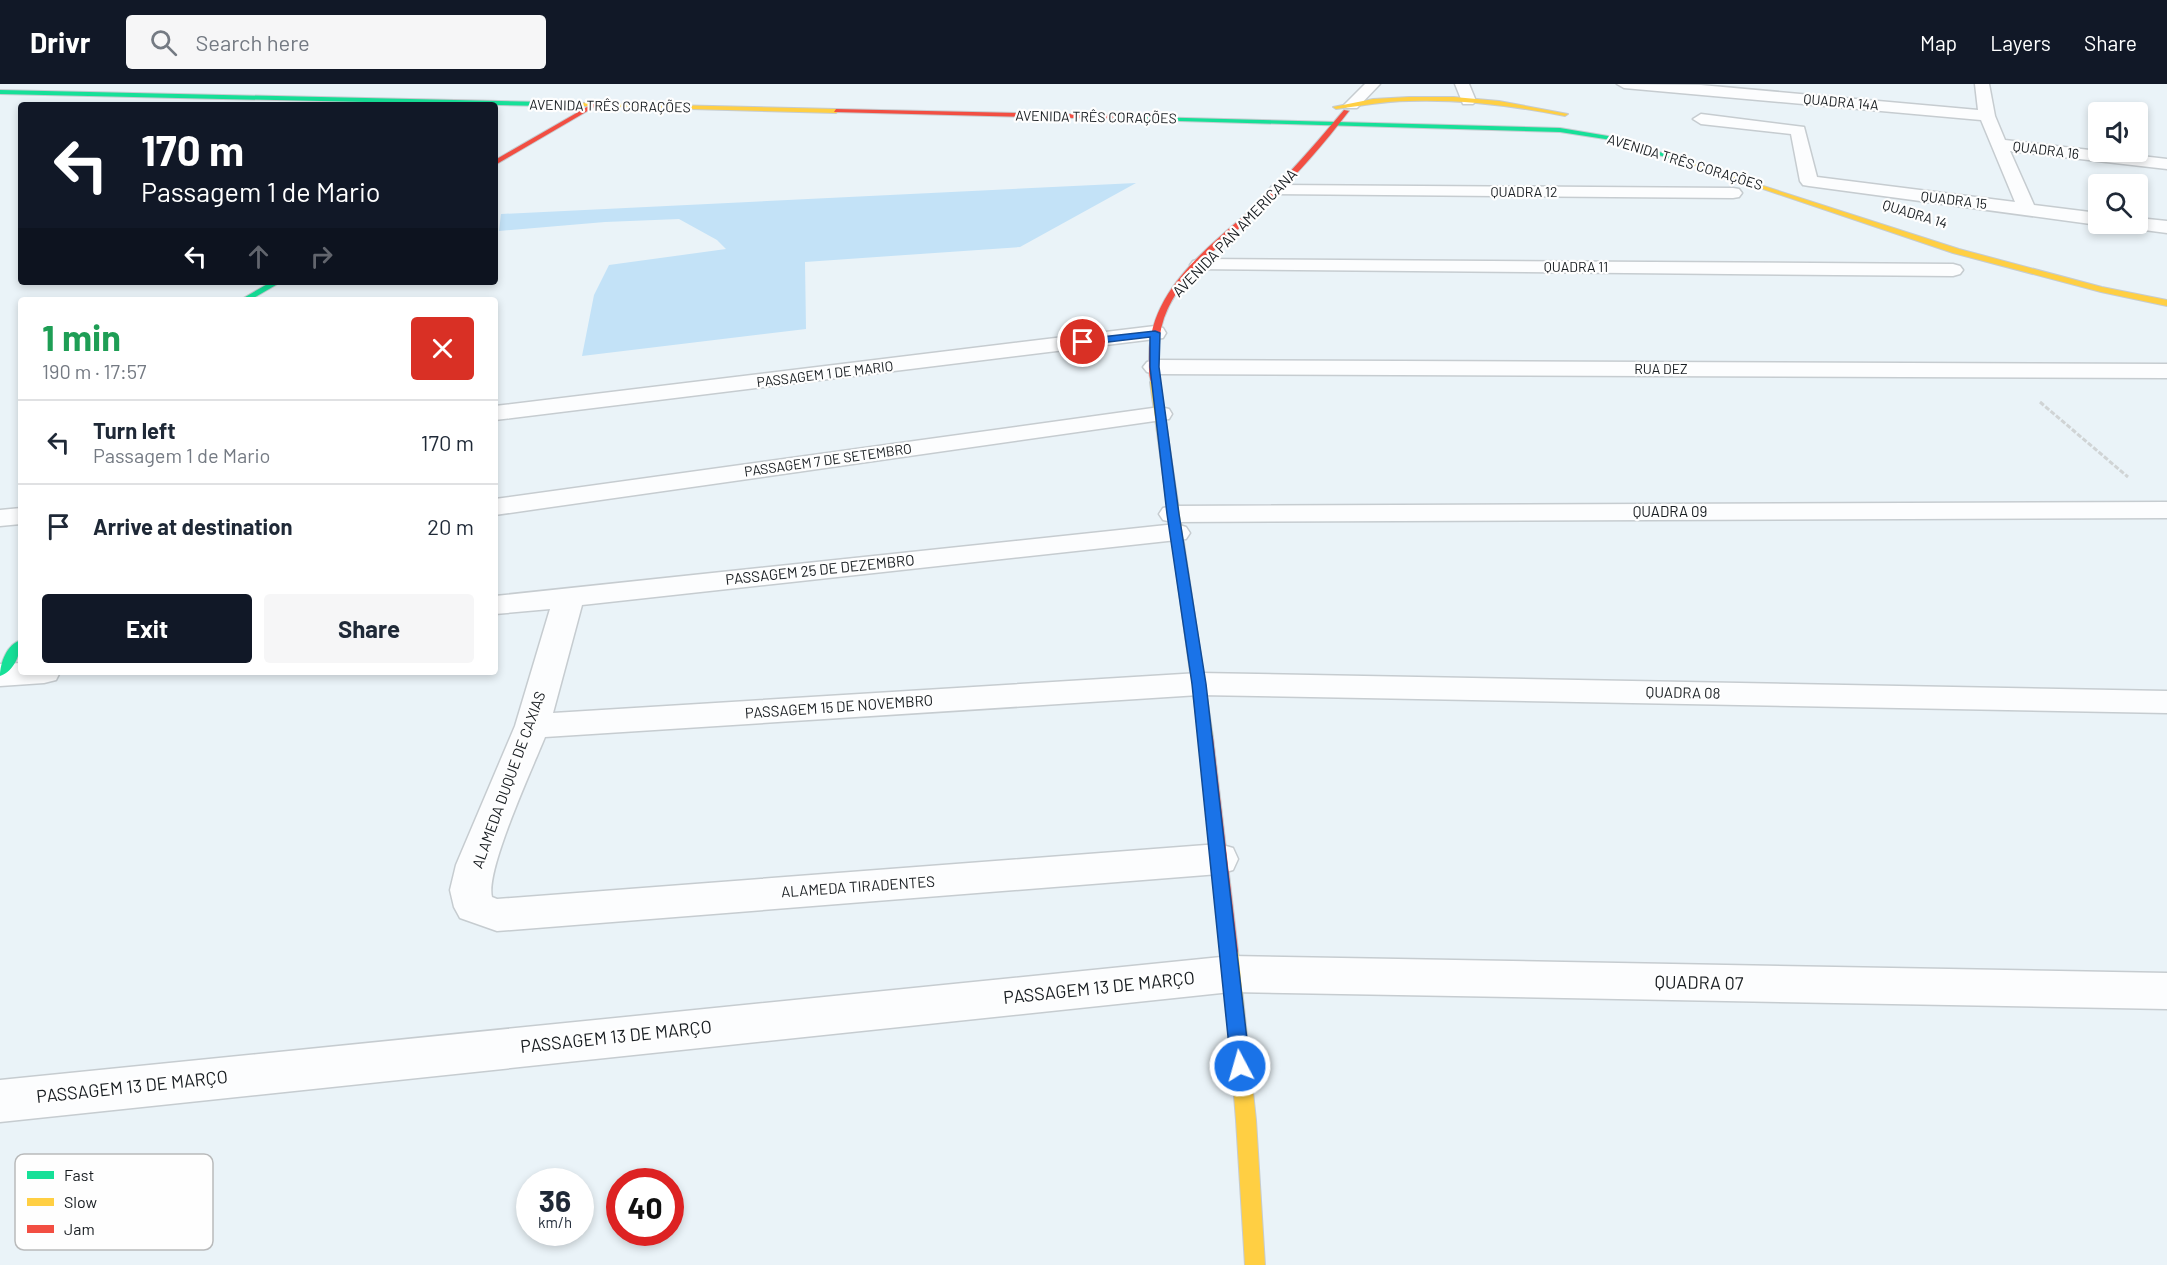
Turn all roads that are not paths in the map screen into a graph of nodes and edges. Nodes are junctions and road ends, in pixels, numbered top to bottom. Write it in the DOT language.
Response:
graph roads {
  1 [pos="129,84"];
  2 [pos="1373,84"];
  3 [pos="1462,84"];
  4 [pos="1624,84"];
  5 [pos="1982,84"];
  6 [pos="1698,86"];
  7 [pos="0,92"];
  8 [pos="615,93"];
  9 [pos="1377,101"];
  10 [pos="1468,101"];
  11 [pos="457,102"];
  12 [pos="498,103"];
  13 [pos="594,105"];
  14 [pos="1352,105"];
  15 [pos="1518,105"];
  16 [pos="1987,116"];
  17 [pos="1577,117"];
  18 [pos="1701,119"];
  19 [pos="1598,122"];
  20 [pos="1337,123"];
  21 [pos="1400,124"];
  22 [pos="1519,129"];
  23 [pos="1649,135"];
  24 [pos="1997,144"];
  25 [pos="498,161"];
  26 [pos="2167,164"];
  27 [pos="1804,179"];
  28 [pos="1278,190"];
  29 [pos="1733,193"];
  30 [pos="1888,206"];
  31 [pos="2027,210"];
  32 [pos="2088,218"];
  33 [pos="2148,225"];
  34 [pos="2167,227"];
  35 [pos="1200,265"];
  36 [pos="1953,270"];
  37 [pos="272,285"];
  38 [pos="250,297"];
  39 [pos="2167,303"];
  40 [pos="1155,333"];
  41 [pos="1155,367"];
  42 [pos="2167,371"];
  43 [pos="498,413"];
  44 [pos="1160,414"];
  45 [pos="498,507"];
  46 [pos="2167,510"];
  47 [pos="18,516"];
  48 [pos="0,518"];
  49 [pos="1174,524"];
  50 [pos="1145,536"];
  51 [pos="569,596"];
  52 [pos="498,605"];
  53 [pos="18,648"];
  54 [pos="18,673"];
  55 [pos="0,674"];
  56 [pos="1199,684"];
  57 [pos="1146,688"];
  58 [pos="2167,702"];
  59 [pos="532,726"];
  60 [pos="1219,859"];
  61 [pos="497,915"];
  62 [pos="1232,974"];
  63 [pos="2167,991"];
  64 [pos="0,1101"];
  65 [pos="1255,1265"];
  1 -- 8 [label="street, AVENIDA TRÊS CORAÇÕES"];
  2 -- 14 [label="street, AVENIDA PAN AMERICANA"];
  3 -- 10 [label="street"];
  4 -- 6 [label="street, QUADRA 14A"];
  5 -- 16 [label="street"];
  6 -- 16 [label="street, QUADRA 14A"];
  7 -- 11 [label="street, AVENIDA TRÊS CORAÇÕES"];
  8 -- 13 [label="street"];
  8 -- 14 [label="street, AVENIDA TRÊS CORAÇÕES"];
  9 -- 10 [label="street, AVENIDA TRÊS CORAÇÕES"];
  9 -- 14 [label="street, AVENIDA TRÊS CORAÇÕES"];
  9 -- 21 [label="street"];
  10 -- 15 [label="street, AVENIDA TRÊS CORAÇÕES"];
  12 -- 13 [label="street, AVENIDA TRÊS CORAÇÕES"];
  13 -- 20 [label="street, AVENIDA TRÊS CORAÇÕES"];
  13 -- 25 [label="street"];
  14 -- 20 [label="street, AVENIDA PAN AMERICANA"];
  15 -- 17 [label="street, AVENIDA TRÊS CORAÇÕES"];
  15 -- 22 [label="street"];
  16 -- 24 [label="street"];
  18 -- 27 [label="street"];
  19 -- 23 [label="street, AVENIDA TRÊS CORAÇÕES"];
  20 -- 21 [label="street, AVENIDA TRÊS CORAÇÕES"];
  20 -- 28 [label="street, AVENIDA PAN AMERICANA"];
  21 -- 22 [label="street, AVENIDA TRÊS CORAÇÕES"];
  22 -- 39 [label="street, AVENIDA TRÊS CORAÇÕES"];
  24 -- 26 [label="street, QUADRA 16"];
  24 -- 31 [label="street"];
  27 -- 30 [label="street, QUADRA 14"];
  27 -- 31 [label="street, QUADRA 15"];
  28 -- 29 [label="street, QUADRA 12"];
  28 -- 35 [label="street, AVENIDA PAN AMERICANA"];
  31 -- 32 [label="street, QUADRA 15"];
  33 -- 34 [label="street"];
  35 -- 36 [label="street, QUADRA 11"];
  35 -- 40 [label="street, AVENIDA PAN AMERICANA"];
  37 -- 38 [label="street"];
  40 -- 41 [label="street, AVENIDA PAN AMERICANA"];
  40 -- 43 [label="street, PASSAGEM 1 DE MARIO"];
  41 -- 42 [label="street, RUA DEZ"];
  41 -- 44 [label="street, AVENIDA PAN AMERICANA"];
  44 -- 45 [label="street, PASSAGEM 7 DE SETEMBRO"];
  44 -- 49 [label="street, AVENIDA PAN AMERICANA"];
  46 -- 49 [label="street, QUADRA 09"];
  47 -- 48 [label="street"];
  49 -- 50 [label="street, QUADRA 09"];
  49 -- 56 [label="street, AVENIDA PAN AMERICANA"];
  50 -- 51 [label="street, PASSAGEM 25 DE DEZEMBRO"];
  51 -- 52 [label="street, PASSAGEM 25 DE DEZEMBRO"];
  51 -- 59 [label="street, ALAMEDA DUQUE DE CAXIAS"];
  53 -- 55 [label="street"];
  54 -- 55 [label="street"];
  56 -- 57 [label="street, QUADRA 08"];
  56 -- 58 [label="street, QUADRA 08"];
  56 -- 60 [label="street, AVENIDA PAN AMERICANA"];
  57 -- 59 [label="street, PASSAGEM 15 DE NOVEMBRO"];
  59 -- 61 [label="street, ALAMEDA DUQUE DE CAXIAS"];
  60 -- 61 [label="street, ALAMEDA TIRADENTES"];
  60 -- 62 [label="street, AVENIDA PAN AMERICANA"];
  62 -- 63 [label="street, QUADRA 07"];
  62 -- 64 [label="street, PASSAGEM 13 DE MARÇO"];
  62 -- 65 [label="street, AVENIDA PAN AMERICANA"];
}
